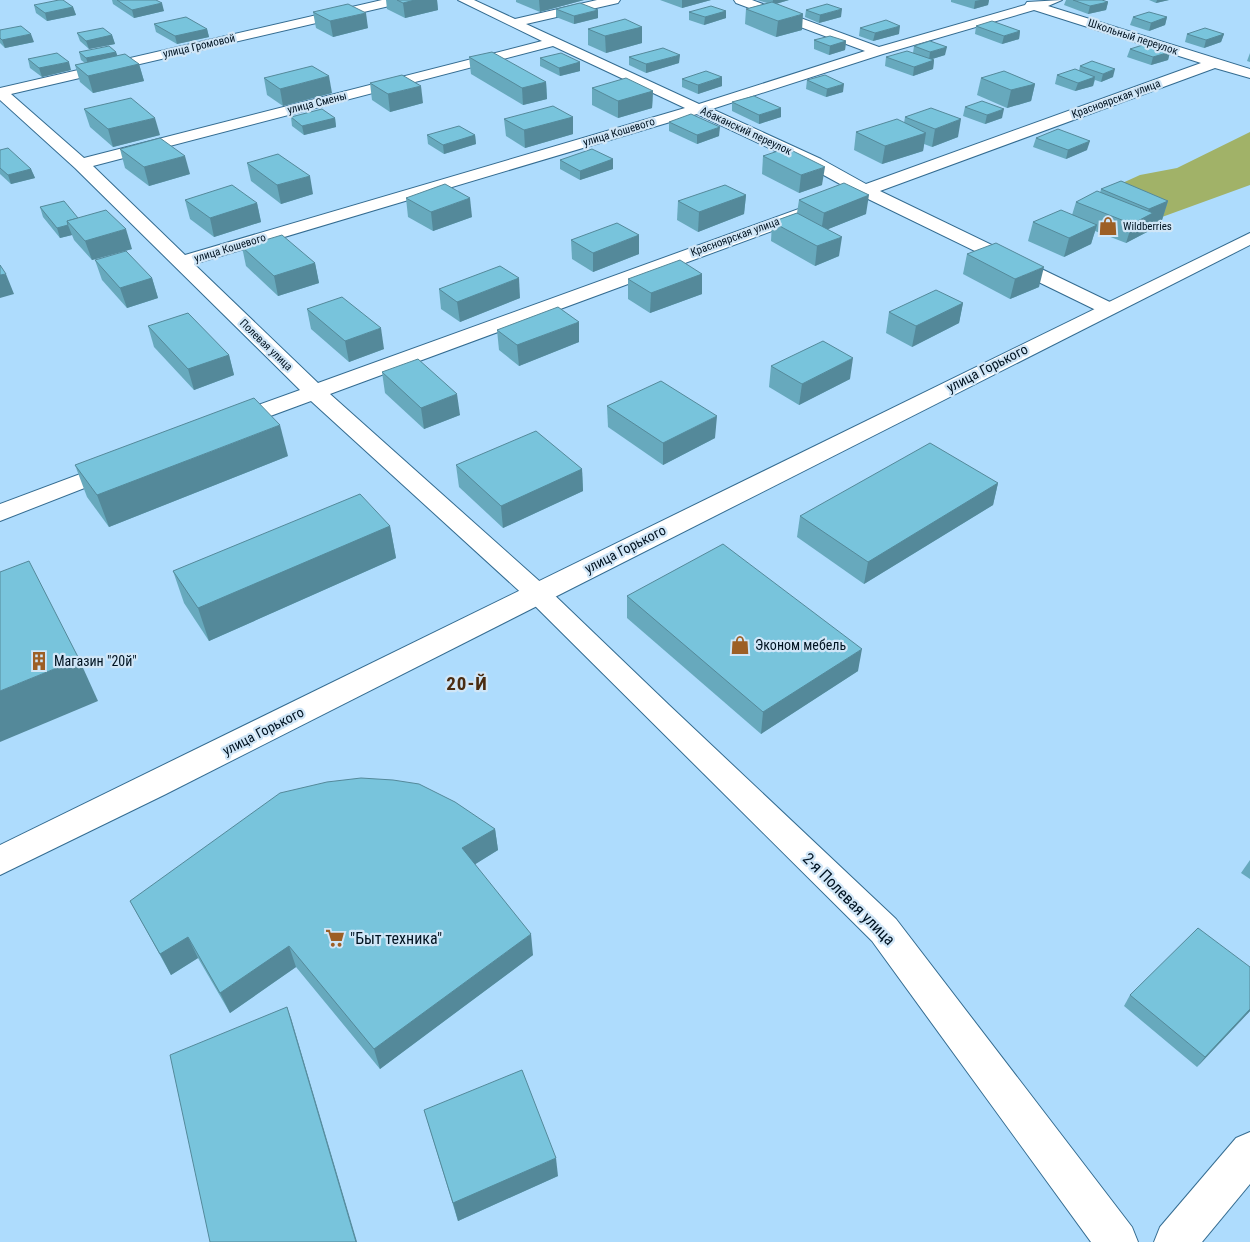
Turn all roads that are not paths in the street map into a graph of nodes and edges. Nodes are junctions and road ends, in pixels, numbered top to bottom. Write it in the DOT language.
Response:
graph roads {
  1 [pos="398,0"];
  2 [pos="464,0"];
  3 [pos="614,0"];
  4 [pos="740,0"];
  5 [pos="1016,0"];
  6 [pos="1056,0"];
  7 [pos="1032,5"];
  8 [pos="513,23"];
  9 [pos="554,42"];
  10 [pos="878,51"];
  11 [pos="1214,63"];
  12 [pos="1250,74"];
  13 [pos="0,92"];
  14 [pos="698,109"];
  15 [pos="82,164"];
  16 [pos="864,190"];
  17 [pos="1250,238"];
  18 [pos="181,262"];
  19 [pos="1106,308"];
  20 [pos="313,391"];
  21 [pos="212,430"];
  22 [pos="139,458"];
  23 [pos="0,513"];
  24 [pos="537,593"];
  25 [pos="0,860"];
  26 [pos="1250,1152"];
  27 [pos="1118,1242"];
  28 [pos="1175,1242"];
  1 -- 13 [label="street, улица Громовой"];
  2 -- 8 [label="street, Абаканский переулок"];
  3 -- 8 [label="street"];
  4 -- 10 [label="street"];
  5 -- 7 [label="street, Школьный переулок"];
  6 -- 7 [label="street, улица Кошевого"];
  7 -- 10 [label="street, улица Кошевого"];
  7 -- 11 [label="street, Школьный переулок"];
  8 -- 9 [label="street, Абаканский переулок"];
  9 -- 14 [label="street, Абаканский переулок"];
  9 -- 15 [label="street, улица Смены"];
  10 -- 14 [label="street, улица Кошевого"];
  11 -- 12 [label="street, Школьный переулок"];
  11 -- 16 [label="street, Красноярская улица"];
  13 -- 15 [label="street, Полевая улица"];
  14 -- 16 [label="street, Абаканский переулок"];
  14 -- 18 [label="street, улица Кошевого"];
  15 -- 18 [label="street, Полевая улица"];
  16 -- 19 [label="street, Абаканский переулок"];
  16 -- 20 [label="street, Красноярская улица"];
  17 -- 19 [label="street, улица Горького"];
  18 -- 20 [label="street, Полевая улица"];
  19 -- 24 [label="street, улица Горького"];
  20 -- 21 [label="street, Красноярская улица"];
  20 -- 24 [label="street, Полевая улица"];
  22 -- 23 [label="street"];
  24 -- 25 [label="street, улица Горького"];
  24 -- 27 [label="street, 2-я Полевая улица"];
  26 -- 28 [label="street"];
}
